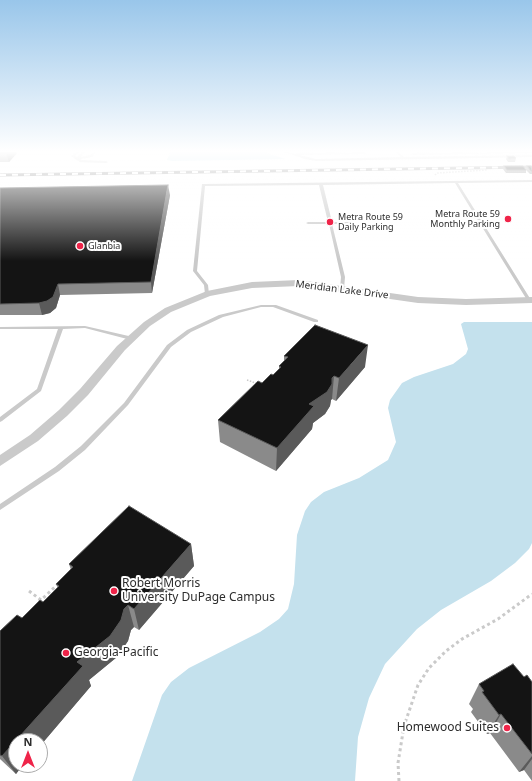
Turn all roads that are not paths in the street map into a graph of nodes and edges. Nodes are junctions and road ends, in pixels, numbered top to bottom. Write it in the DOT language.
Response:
graph roads {
  1 [pos="203,188"];
  2 [pos="322,188"];
  3 [pos="460,188"];
  4 [pos="308,223"];
  5 [pos="330,223"];
  6 [pos="352,223"];
  7 [pos="342,289"];
  8 [pos="207,294"];
  9 [pos="530,300"];
  10 [pos="316,321"];
  11 [pos="61,327"];
  12 [pos="0,328"];
  13 [pos="131,338"];
  14 [pos="0,420"];
  15 [pos="0,461"];
  16 [pos="0,507"];
  1 -- 8 [label="lane"];
  2 -- 5 [label="lane"];
  3 -- 9 [label="lane"];
  4 -- 5 [label="lane"];
  5 -- 6 [label="lane"];
  5 -- 7 [label="lane"];
  7 -- 8 [label="street, Meridian Lake Drive"];
  7 -- 9 [label="street, Meridian Lake Drive"];
  8 -- 13 [label="street, Meridian Lake Drive"];
  10 -- 16 [label="lane"];
  11 -- 12 [label="lane"];
  11 -- 13 [label="lane"];
  11 -- 14 [label="lane"];
  13 -- 15 [label="street, Meridian Lake Drive"];
}
